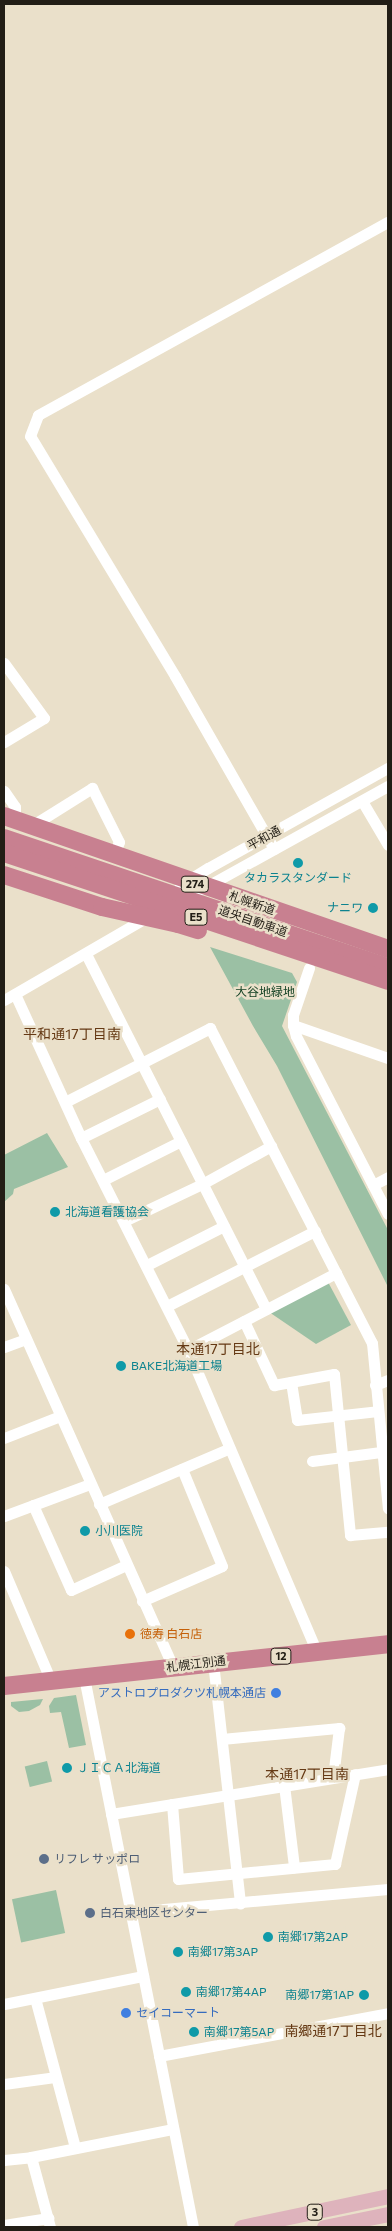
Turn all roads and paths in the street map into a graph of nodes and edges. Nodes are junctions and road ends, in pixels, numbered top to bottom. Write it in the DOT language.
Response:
graph roads {
  1 [pos="388,222"];
  2 [pos="5,667"];
  3 [pos="4,742"];
  4 [pos="388,768"];
  5 [pos="388,786"];
  6 [pos="4,791"];
  7 [pos="362,801"];
  8 [pos="7,821"];
  9 [pos="34,826"];
  10 [pos="56,833"];
  11 [pos="266,836"];
  12 [pos="4,838"];
  13 [pos="388,845"];
  14 [pos="274,849"];
  15 [pos="4,853"];
  16 [pos="114,854"];
  17 [pos="4,864"];
  18 [pos="4,875"];
  19 [pos="187,881"];
  20 [pos="206,888"];
  21 [pos="102,907"];
  22 [pos="146,917"];
  23 [pos="388,950"];
  24 [pos="86,954"];
  25 [pos="388,966"];
  26 [pos="309,968"];
  27 [pos="388,981"];
  28 [pos="15,994"];
  29 [pos="388,994"];
  30 [pos="4,1000"];
  31 [pos="293,1026"];
  32 [pos="388,1058"];
  33 [pos="142,1063"];
  34 [pos="160,1099"];
  35 [pos="66,1102"];
  36 [pos="81,1138"];
  37 [pos="181,1141"];
  38 [pos="271,1146"];
  39 [pos="388,1177"];
  40 [pos="102,1180"];
  41 [pos="202,1184"];
  42 [pos="373,1185"];
  43 [pos="388,1214"];
  44 [pos="124,1221"];
  45 [pos="224,1226"];
  46 [pos="315,1231"];
  47 [pos="147,1265"];
  48 [pos="244,1268"];
  49 [pos="336,1273"];
  50 [pos="5,1297"];
  51 [pos="166,1306"];
  52 [pos="266,1309"];
  53 [pos="244,1321"];
  54 [pos="26,1339"];
  55 [pos="4,1347"];
  56 [pos="188,1350"];
  57 [pos="388,1380"];
  58 [pos="291,1382"];
  59 [pos="375,1385"];
  60 [pos="378,1411"];
  61 [pos="339,1415"];
  62 [pos="60,1416"];
  63 [pos="4,1438"];
  64 [pos="230,1448"];
  65 [pos="385,1451"];
  66 [pos="343,1457"];
  67 [pos="312,1461"];
  68 [pos="182,1469"];
  69 [pos="90,1484"];
  70 [pos="99,1504"];
  71 [pos="33,1505"];
  72 [pos="388,1508"];
  73 [pos="4,1516"];
  74 [pos="388,1532"];
  75 [pos="126,1565"];
  76 [pos="4,1571"];
  77 [pos="142,1601"];
  78 [pos="388,1644"];
  79 [pos="317,1652"];
  80 [pos="213,1662"];
  81 [pos="173,1667"];
  82 [pos="84,1677"];
  83 [pos="51,1681"];
  84 [pos="4,1686"];
  85 [pos="222,1739"];
  86 [pos="388,1769"];
  87 [pos="355,1774"];
  88 [pos="333,1777"];
  89 [pos="284,1785"];
  90 [pos="228,1794"];
  91 [pos="172,1804"];
  92 [pos="110,1814"];
  93 [pos="294,1867"];
  94 [pos="237,1872"];
  95 [pos="388,1889"];
  96 [pos="240,1903"];
  97 [pos="130,1912"];
  98 [pos="143,1976"];
  99 [pos="35,1998"];
  100 [pos="4,2004"];
  101 [pos="388,2012"];
  102 [pos="159,2056"];
  103 [pos="54,2077"];
  104 [pos="4,2084"];
  105 [pos="173,2129"];
  106 [pos="75,2147"];
  107 [pos="31,2157"];
  108 [pos="4,2160"];
  109 [pos="388,2196"];
  110 [pos="388,2214"];
  111 [pos="49,2222"];
  112 [pos="356,2224"];
  113 [pos="4,2225"];
  114 [pos="194,2227"];
  115 [pos="241,2227"];
  116 [pos="324,2227"];
  1 -- 11 [label="street"];
  2 -- 3 [label="street"];
  4 -- 11 [label="street, 平和通"];
  5 -- 7 [label="street, 平和通"];
  6 -- 8 [label="street"];
  7 -- 13 [label="street"];
  7 -- 14 [label="street, 平和通"];
  8 -- 9 [label="highway, 札幌新道 / 274"];
  8 -- 10 [label="highway"];
  9 -- 10 [label="highway, 札幌新道 / 274"];
  9 -- 16 [label="street"];
  10 -- 16 [label="highway, 札幌新道 / 274"];
  11 -- 14 [label="street"];
  11 -- 19 [label="street, 平和通"];
  12 -- 25 [label="highway, 道央自動車道 / E5"];
  14 -- 20 [label="street, 平和通"];
  15 -- 27 [label="highway, 道央自動車道 / E5"];
  16 -- 19 [label="highway, 札幌新道 / 274"];
  17 -- 21 [label="highway"];
  18 -- 21 [label="highway"];
  19 -- 20 [label="highway, 札幌新道 / 274"];
  19 -- 22 [label="street, 平和通"];
  20 -- 22 [label="street, 平和通"];
  20 -- 23 [label="highway, 札幌新道 / 274"];
  21 -- 22 [label="highway"];
  22 -- 24 [label="street, 平和通"];
  22 -- 26 [label="highway"];
  24 -- 28 [label="street, 平和通"];
  24 -- 33 [label="street"];
  26 -- 29 [label="highway"];
  26 -- 31 [label="street"];
  28 -- 30 [label="street, 平和通"];
  28 -- 35 [label="street"];
  31 -- 32 [label="street"];
  31 -- 42 [label="street"];
  33 -- 34 [label="street"];
  33 -- 35 [label="street"];
  33 -- 38 [label="street"];
  34 -- 36 [label="street"];
  34 -- 37 [label="street"];
  35 -- 36 [label="street"];
  36 -- 40 [label="street"];
  37 -- 40 [label="street"];
  37 -- 41 [label="street"];
  38 -- 41 [label="street"];
  38 -- 46 [label="street"];
  39 -- 42 [label="street"];
  40 -- 44 [label="street"];
  41 -- 44 [label="street"];
  41 -- 45 [label="street"];
  42 -- 43 [label="street"];
  44 -- 47 [label="street"];
  45 -- 47 [label="street"];
  45 -- 48 [label="street"];
  46 -- 48 [label="street"];
  46 -- 49 [label="street"];
  47 -- 51 [label="street"];
  48 -- 51 [label="street"];
  48 -- 52 [label="street"];
  49 -- 52 [label="street"];
  49 -- 59 [label="street"];
  50 -- 54 [label="street"];
  51 -- 56 [label="street"];
  52 -- 53 [label="street"];
  53 -- 56 [label="street"];
  53 -- 58 [label="street"];
  54 -- 55 [label="street"];
  54 -- 62 [label="street"];
  56 -- 64 [label="street"];
  57 -- 59 [label="street"];
  58 -- 61 [label="street"];
  58 -- 61 [label="street"];
  59 -- 60 [label="street"];
  60 -- 61 [label="street"];
  60 -- 65 [label="street"];
  61 -- 66 [label="street"];
  62 -- 63 [label="street"];
  62 -- 69 [label="street"];
  64 -- 68 [label="street"];
  64 -- 79 [label="street"];
  65 -- 66 [label="street"];
  65 -- 72 [label="street"];
  66 -- 67 [label="street"];
  66 -- 74 [label="street"];
  68 -- 70 [label="street"];
  68 -- 77 [label="street"];
  69 -- 70 [label="street"];
  69 -- 71 [label="street"];
  70 -- 75 [label="street"];
  71 -- 73 [label="street"];
  71 -- 75 [label="street"];
  75 -- 77 [label="street"];
  76 -- 83 [label="street"];
  77 -- 81 [label="street"];
  78 -- 79 [label="highway, 札幌江別通 / 12"];
  79 -- 80 [label="highway, 札幌江別通 / 12"];
  80 -- 81 [label="highway, 札幌江別通 / 12"];
  80 -- 85 [label="street"];
  81 -- 82 [label="highway, 札幌江別通 / 12"];
  82 -- 83 [label="highway, 札幌江別通 / 12"];
  82 -- 92 [label="street"];
  83 -- 84 [label="highway, 札幌江別通 / 12"];
  85 -- 88 [label="street"];
  85 -- 90 [label="street"];
  86 -- 87 [label="street"];
  87 -- 88 [label="street"];
  87 -- 93 [label="street"];
  88 -- 89 [label="street"];
  89 -- 90 [label="street"];
  89 -- 93 [label="street"];
  90 -- 91 [label="street"];
  90 -- 94 [label="street"];
  91 -- 92 [label="street"];
  91 -- 94 [label="street"];
  92 -- 97 [label="street"];
  93 -- 94 [label="street"];
  94 -- 96 [label="street"];
  95 -- 96 [label="street"];
  96 -- 97 [label="street"];
  97 -- 98 [label="street"];
  98 -- 99 [label="street"];
  98 -- 102 [label="street"];
  99 -- 100 [label="street"];
  99 -- 103 [label="street"];
  101 -- 102 [label="street"];
  102 -- 105 [label="street"];
  103 -- 104 [label="street"];
  103 -- 106 [label="street"];
  105 -- 106 [label="street"];
  105 -- 114 [label="street"];
  106 -- 107 [label="street"];
  107 -- 108 [label="street"];
  107 -- 111 [label="street"];
  109 -- 115 [label="main road, 3"];
  110 -- 112 [label="main road, 3"];
  111 -- 113 [label="street"];
  112 -- 116 [label="main road, 3"];
}
